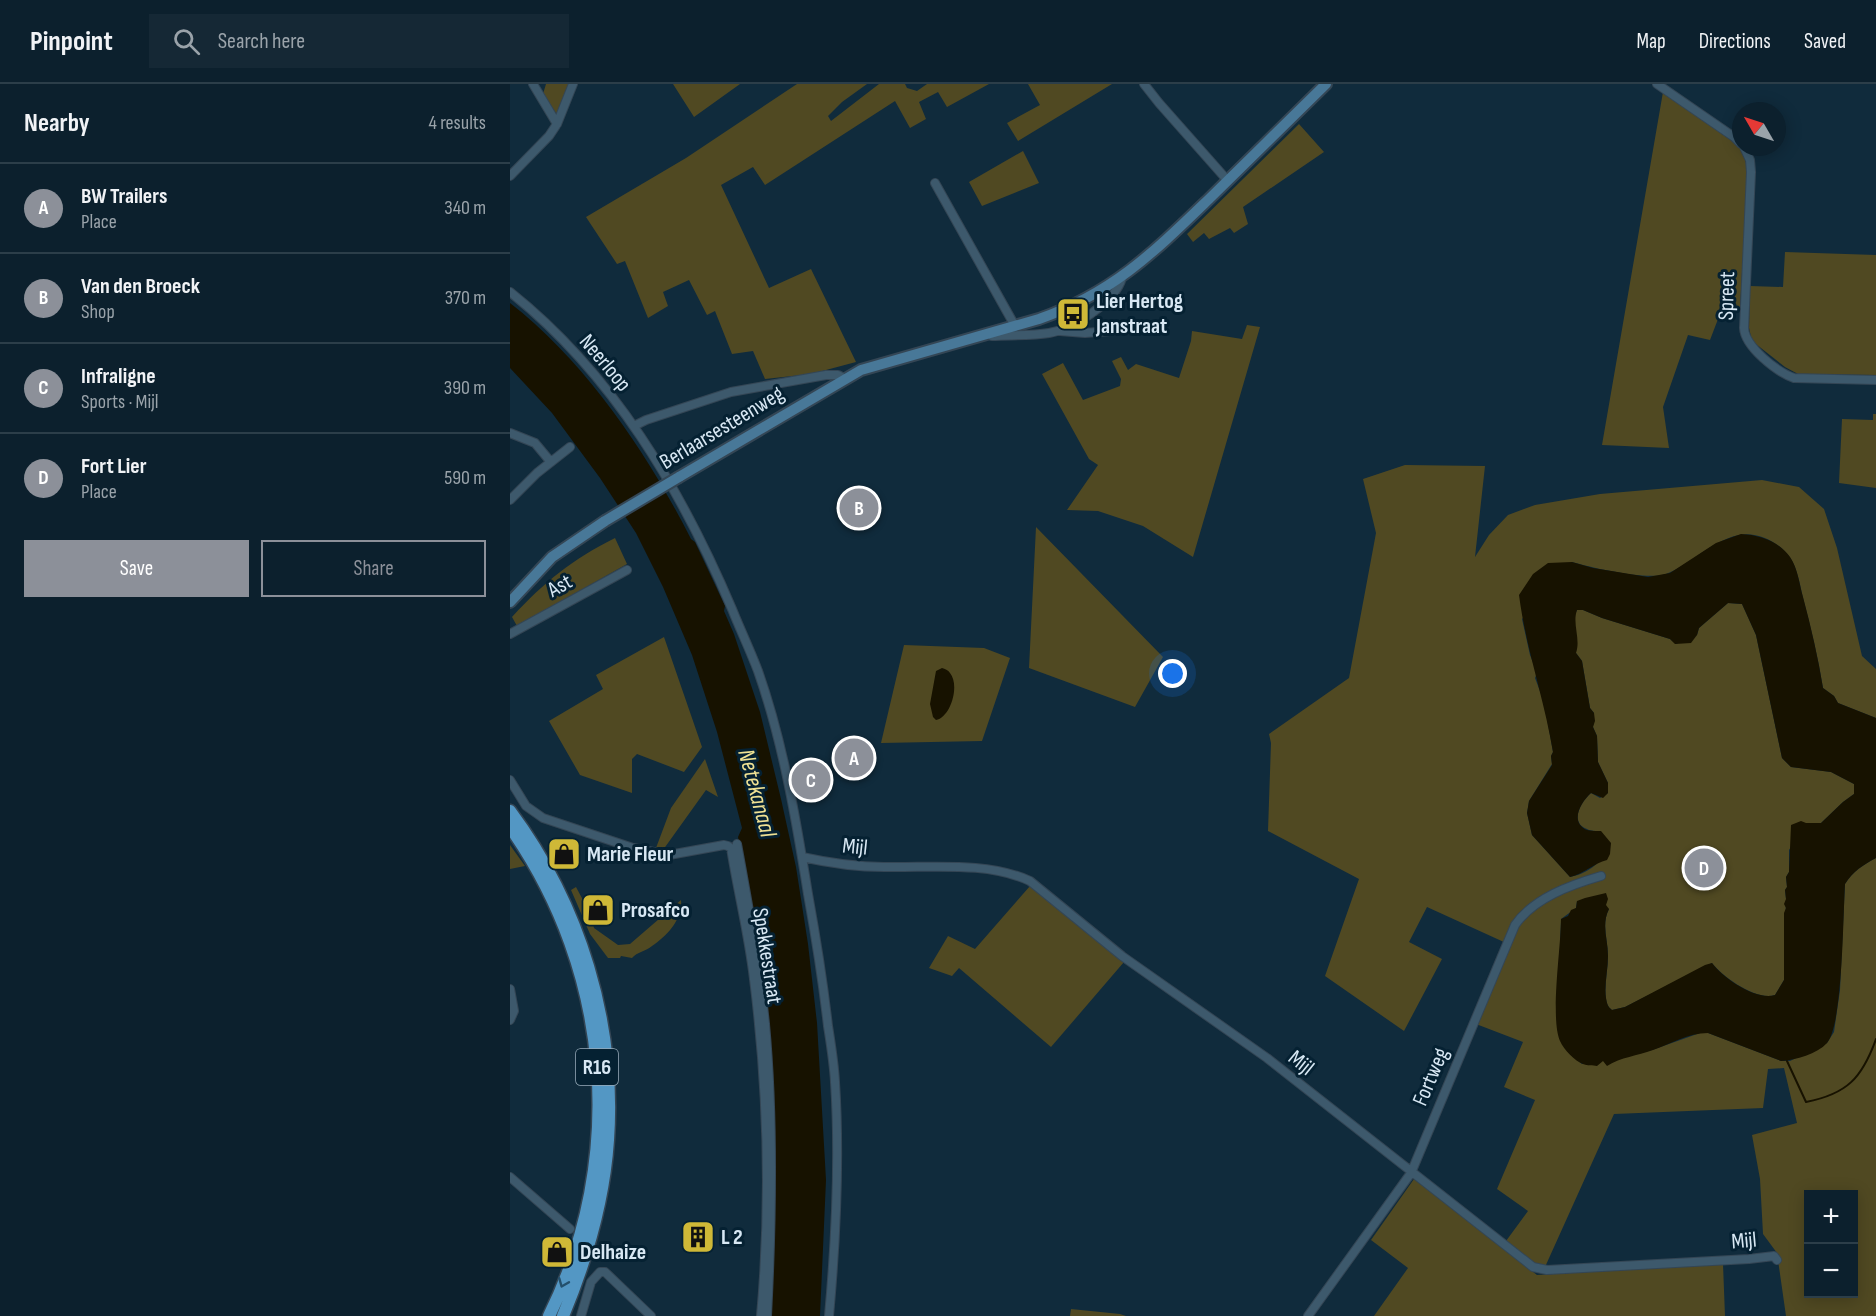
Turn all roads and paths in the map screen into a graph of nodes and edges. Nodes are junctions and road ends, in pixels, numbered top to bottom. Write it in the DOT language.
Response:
graph roads {
  1 [pos="533,84"];
  2 [pos="573,84"];
  3 [pos="1144,84"];
  4 [pos="1326,84"];
  5 [pos="1657,84"];
  6 [pos="557,123"];
  7 [pos="1732,136"];
  8 [pos="1748,156"];
  9 [pos="510,176"];
  10 [pos="1227,181"];
  11 [pos="935,183"];
  12 [pos="1122,278"];
  13 [pos="510,292"];
  14 [pos="1015,326"];
  15 [pos="1135,329"];
  16 [pos="1060,331"];
  17 [pos="981,336"];
  18 [pos="844,378"];
  19 [pos="1876,380"];
  20 [pos="634,426"];
  21 [pos="510,433"];
  22 [pos="570,447"];
  23 [pos="550,461"];
  24 [pos="510,500"];
  25 [pos="627,570"];
  26 [pos="510,602"];
  27 [pos="510,634"];
  28 [pos="510,780"];
  29 [pos="510,811"];
  30 [pos="510,827"];
  31 [pos="737,844"];
  32 [pos="802,857"];
  33 [pos="1601,876"];
  34 [pos="510,989"];
  35 [pos="513,1020"];
  36 [pos="1411,1173"];
  37 [pos="510,1177"];
  38 [pos="570,1229"];
  39 [pos="1777,1260"];
  40 [pos="549,1316"];
  41 [pos="563,1316"];
  42 [pos="581,1316"];
  43 [pos="651,1316"];
  44 [pos="761,1316"];
  45 [pos="767,1316"];
  46 [pos="829,1316"];
  47 [pos="1308,1316"];
  1 -- 6 [label="street"];
  2 -- 6 [label="street"];
  3 -- 10 [label="street"];
  4 -- 10 [label="street, Berlaarsesteenweg"];
  5 -- 7 [label="street, Spreet"];
  6 -- 9 [label="street"];
  8 -- 19 [label="street, Spreet"];
  10 -- 12 [label="street, Berlaarsesteenweg"];
  11 -- 14 [label="street"];
  12 -- 14 [label="street, Berlaarsesteenweg"];
  12 -- 16 [label="street, Berlaarsesteenweg"];
  13 -- 20 [label="street, Neerloop"];
  14 -- 17 [label="street, Berlaarsesteenweg"];
  15 -- 16 [label="street, Berlaarsesteenweg"];
  16 -- 17 [label="street, Berlaarsesteenweg"];
  17 -- 18 [label="street, Berlaarsesteenweg"];
  18 -- 20 [label="street"];
  18 -- 26 [label="street, Berlaarsesteenweg, bridge"];
  20 -- 32 [label="street, Neerloop"];
  21 -- 23 [label="street"];
  22 -- 23 [label="street"];
  23 -- 24 [label="street"];
  25 -- 27 [label="street, Ast"];
  28 -- 44 [label="street, Spekkestraat"];
  29 -- 41 [label="main road, R16"];
  30 -- 40 [label="main road, R16, one-way"];
  31 -- 45 [label="street"];
  32 -- 36 [label="street, Mijl"];
  32 -- 46 [label="street"];
  33 -- 36 [label="street, Fortweg"];
  34 -- 35 [label="street"];
  36 -- 39 [label="street, Mijl"];
  36 -- 47 [label="street, Fortweg"];
  37 -- 38 [label="street"];
  42 -- 43 [label="street"];
}
